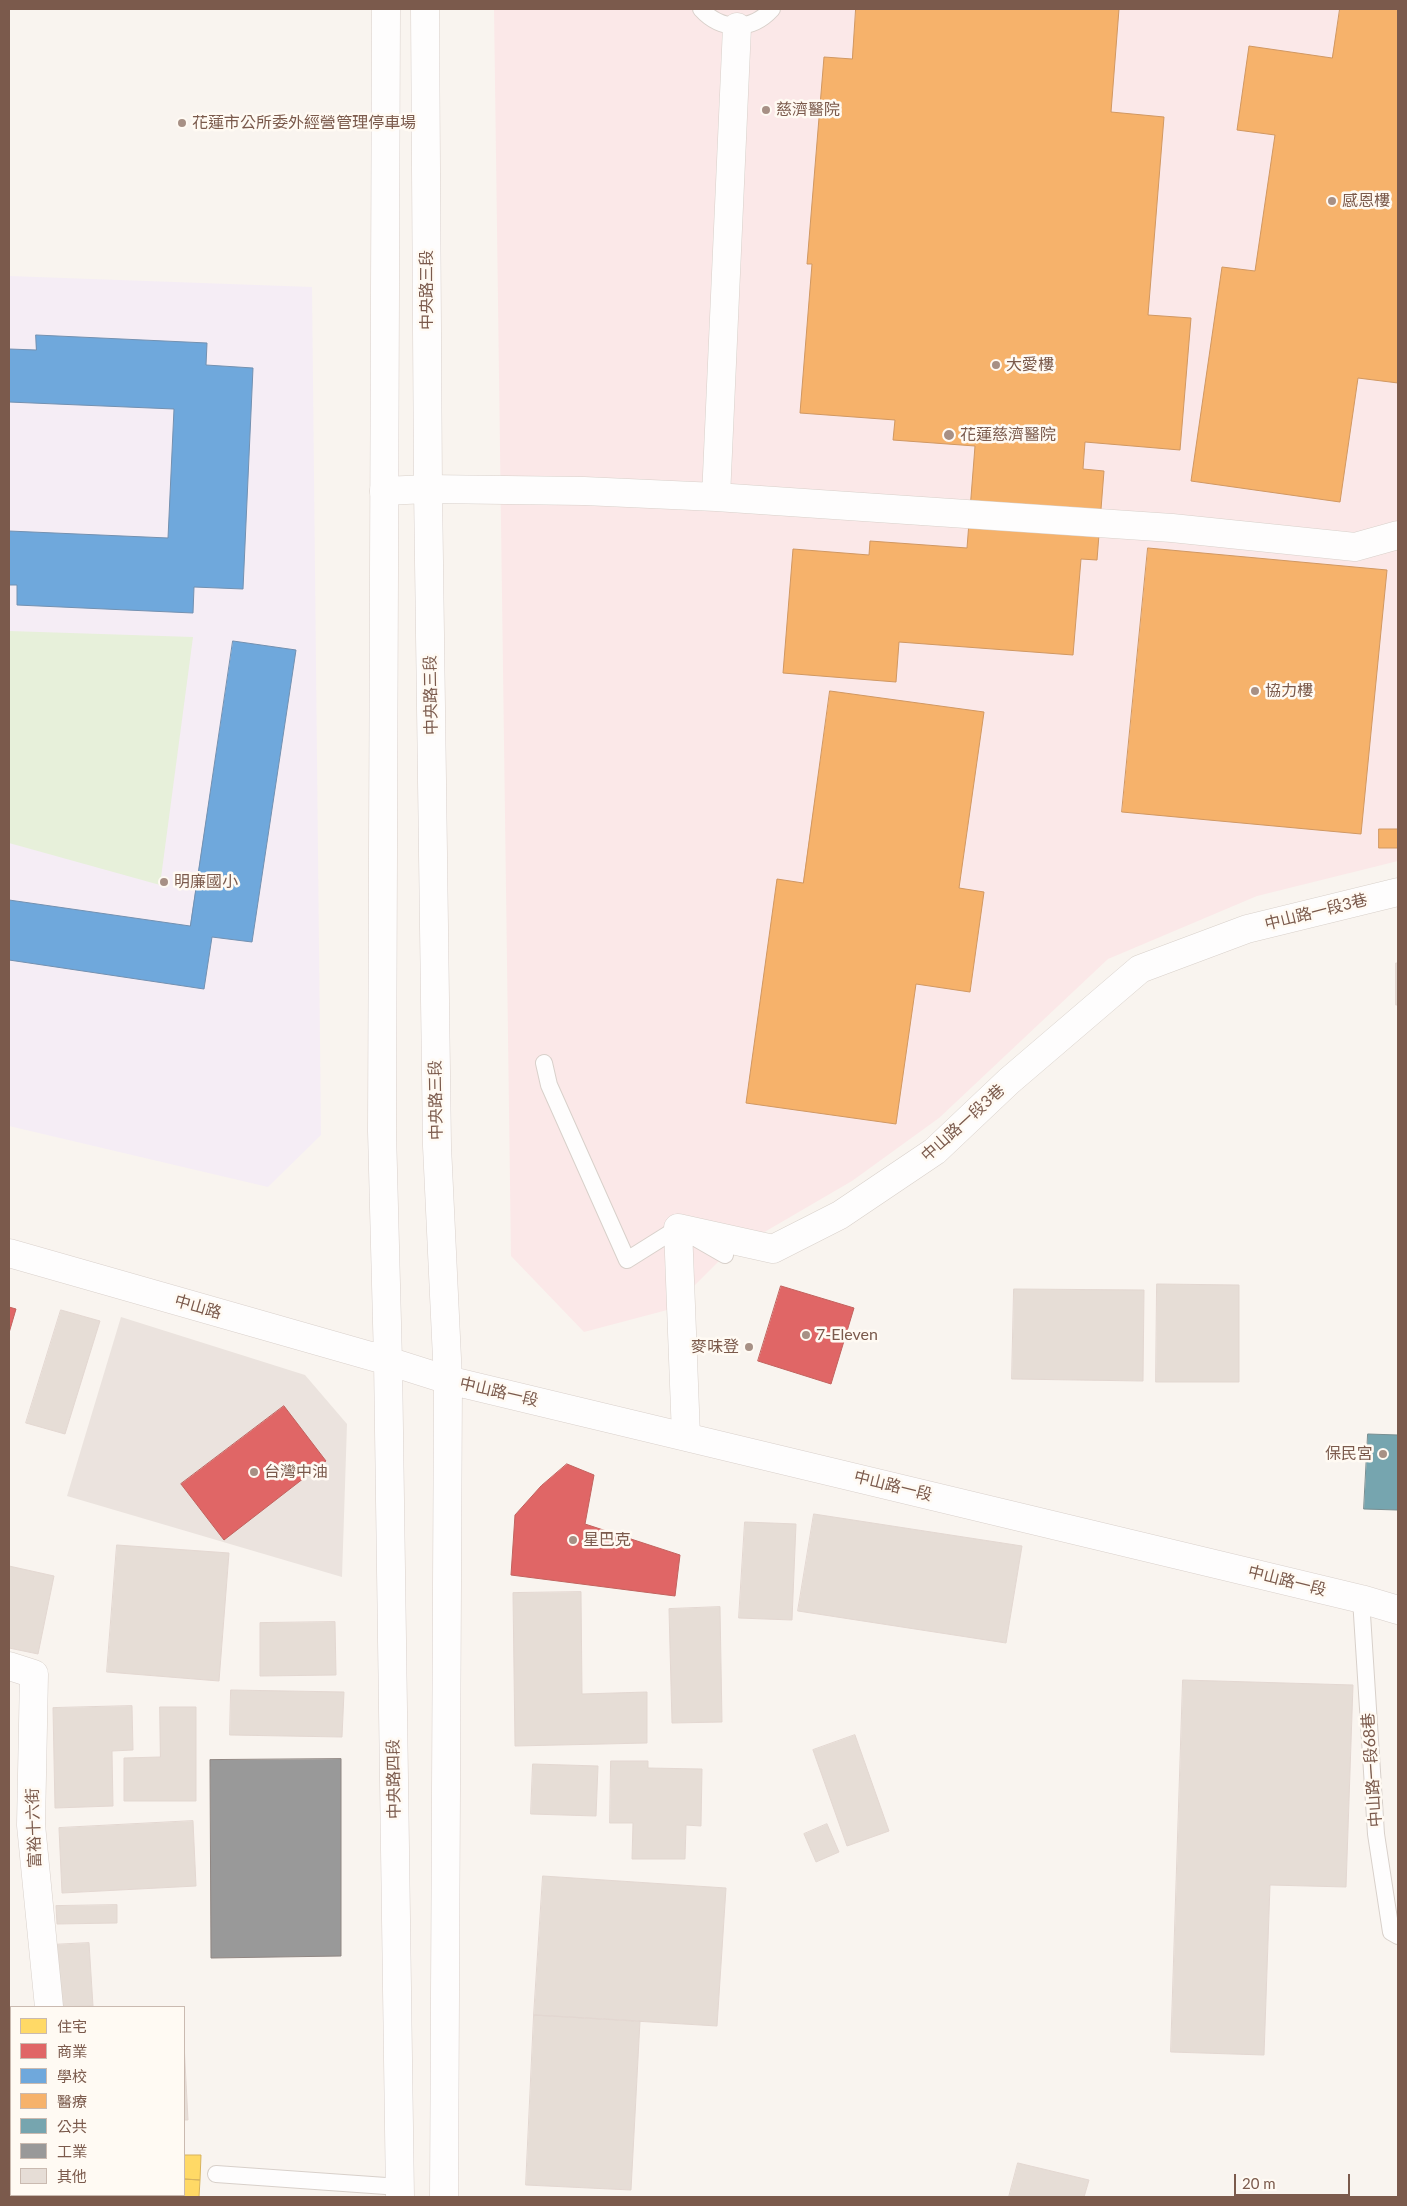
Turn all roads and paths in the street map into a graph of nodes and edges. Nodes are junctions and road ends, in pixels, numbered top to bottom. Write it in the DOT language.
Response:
graph roads {
  1 [pos="386,9"];
  2 [pos="425,9"];
  3 [pos="701,9"];
  4 [pos="772,9"];
  5 [pos="737,27"];
  6 [pos="428,489"];
  7 [pos="384,491"];
  8 [pos="716,497"];
  9 [pos="1398,535"];
  10 [pos="1398,892"];
  11 [pos="544,1063"];
  12 [pos="678,1228"];
  13 [pos="9,1253"];
  14 [pos="725,1255"];
  15 [pos="388,1361"];
  16 [pos="448,1380"];
  17 [pos="686,1436"];
  18 [pos="1360,1599"];
  19 [pos="1398,1610"];
  20 [pos="9,1666"];
  21 [pos="20,1825"];
  22 [pos="1398,1936"];
  23 [pos="49,2006"];
  24 [pos="216,2174"];
  25 [pos="400,2192"];
  26 [pos="444,2197"];
  1 -- 7 [label="street"];
  2 -- 6 [label="street, 中央路三段"];
  3 -- 5 [label="lane"];
  4 -- 5 [label="lane"];
  5 -- 8 [label="street"];
  6 -- 7 [label="street"];
  6 -- 8 [label="street"];
  6 -- 16 [label="street, 中央路三段"];
  7 -- 15 [label="street"];
  8 -- 9 [label="street"];
  10 -- 12 [label="street, 中山路一段3巷"];
  11 -- 12 [label="lane"];
  12 -- 14 [label="lane"];
  12 -- 17 [label="street"];
  13 -- 15 [label="street, 中山路"];
  15 -- 16 [label="street, 中山路一段"];
  15 -- 25 [label="street, 中央路四段"];
  16 -- 17 [label="street, 中山路一段"];
  16 -- 26 [label="street"];
  17 -- 18 [label="street, 中山路一段"];
  18 -- 19 [label="street, 中山路一段"];
  18 -- 22 [label="lane, 中山路一段68巷"];
  20 -- 21 [label="street, 富裕十六街"];
  21 -- 23 [label="street, 富裕十六街"];
  24 -- 25 [label="lane"];
}
